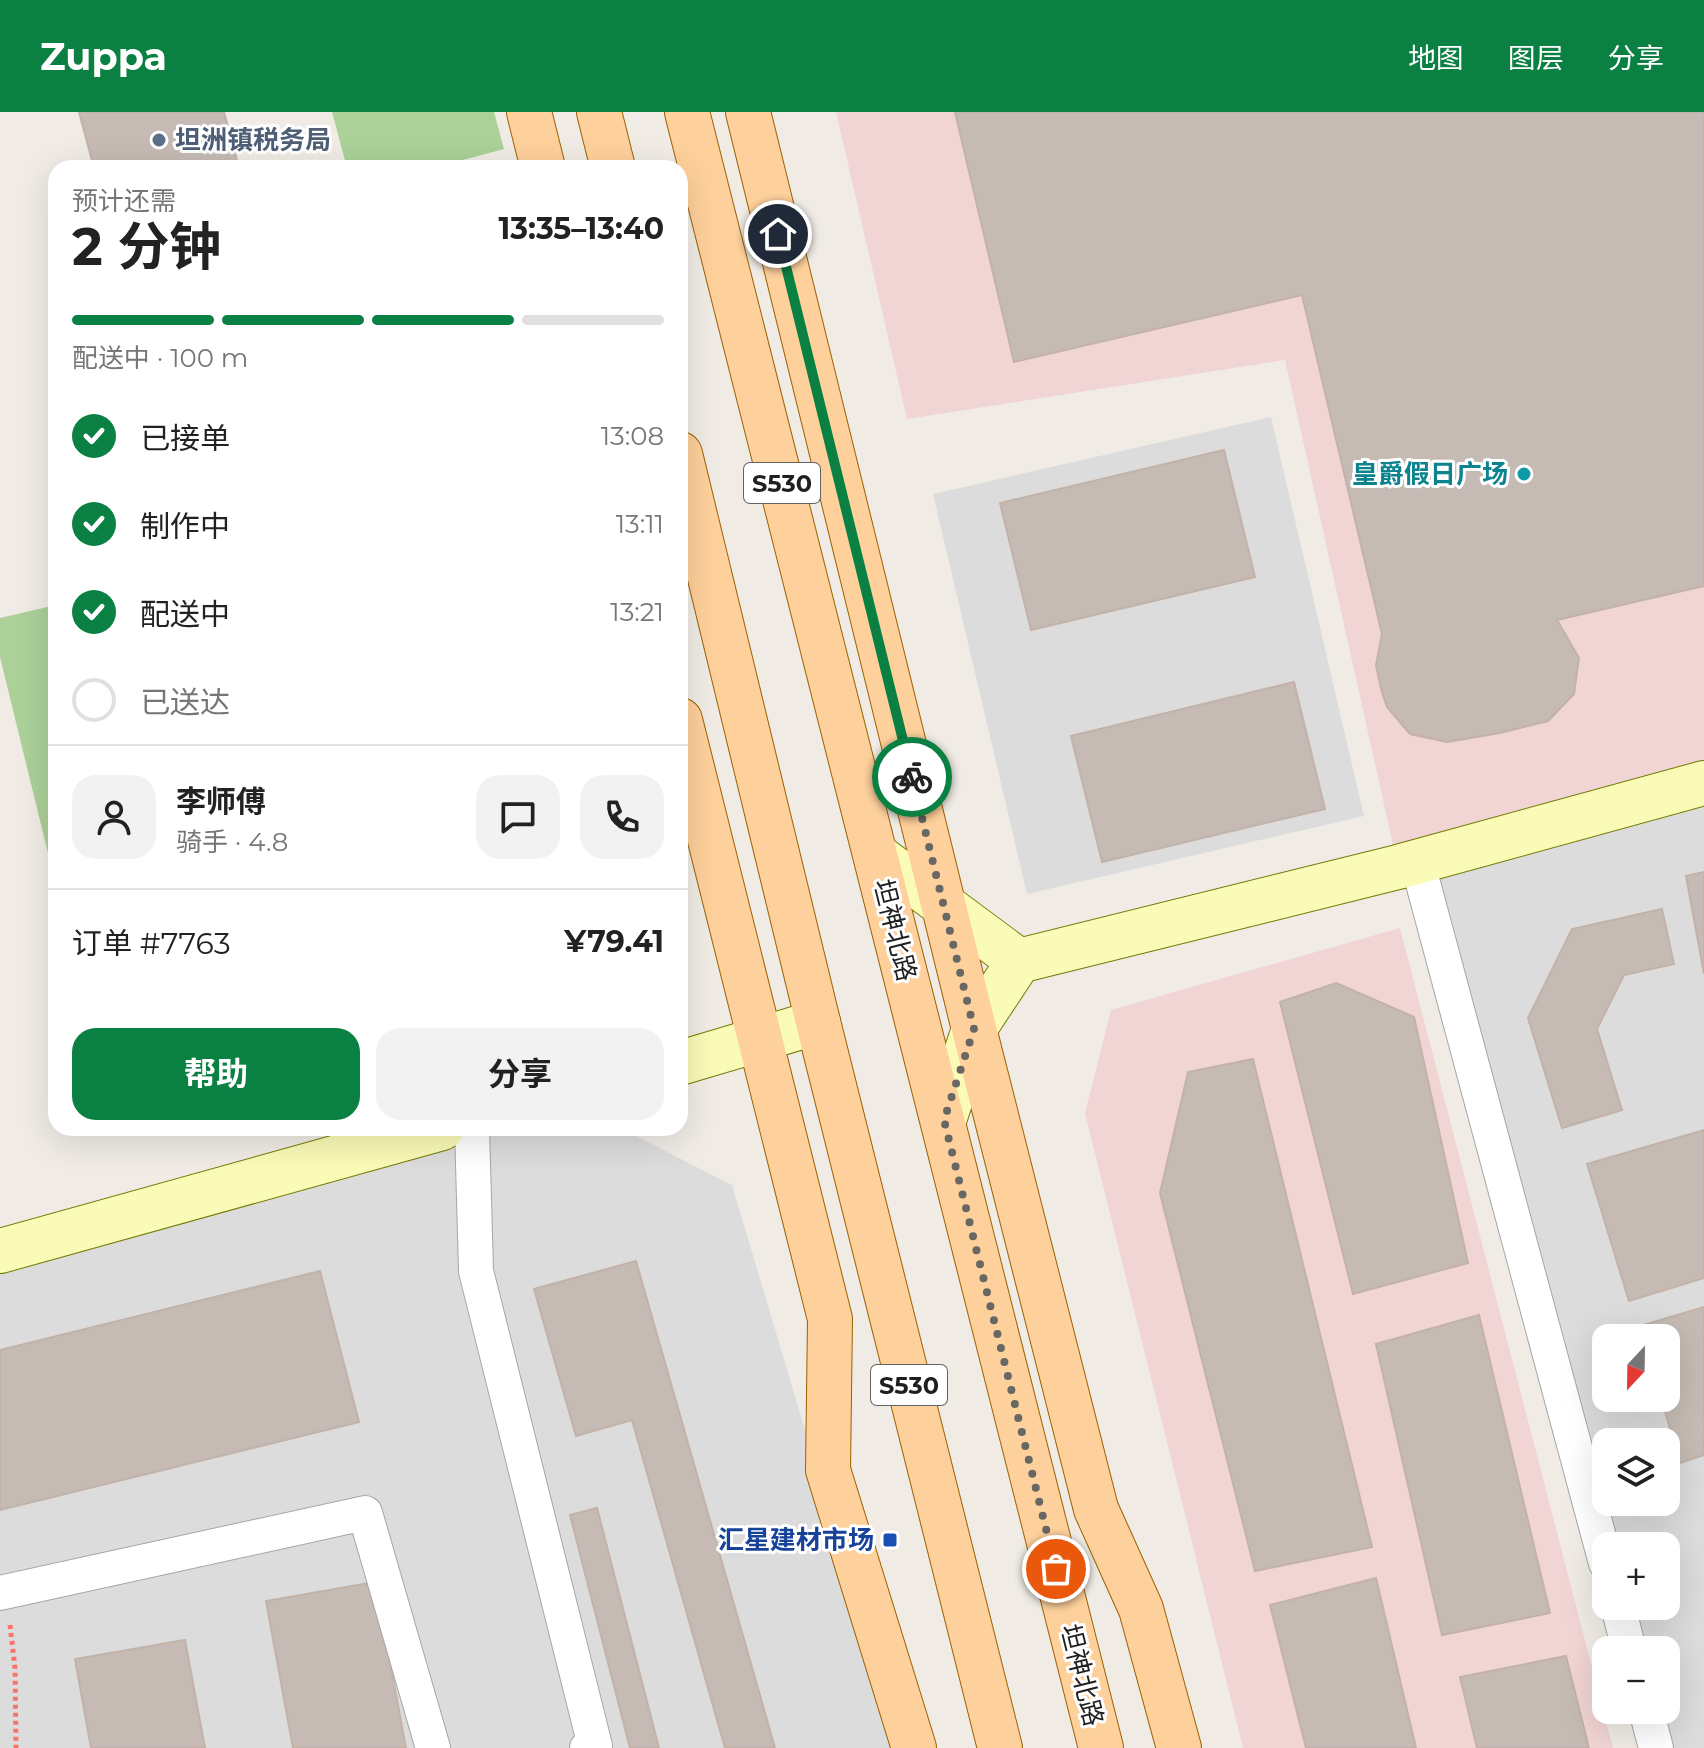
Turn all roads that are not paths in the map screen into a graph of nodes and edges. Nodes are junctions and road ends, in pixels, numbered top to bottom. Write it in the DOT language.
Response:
graph roads {
  1 [pos="529,112"];
  2 [pos="599,112"];
  3 [pos="687,112"];
  4 [pos="748,112"];
  5 [pos="541,160"];
  6 [pos="611,160"];
  7 [pos="688,487"];
  8 [pos="688,752"];
  9 [pos="1704,783"];
  10 [pos="876,855"];
  11 [pos="1417,861"];
  12 [pos="944,908"];
  13 [pos="1019,961"];
  14 [pos="818,1022"];
  15 [pos="974,1029"];
  16 [pos="760,1041"];
  17 [pos="688,1061"];
  18 [pos="944,1120"];
  19 [pos="413,1136"];
  20 [pos="472,1136"];
  21 [pos="0,1251"];
  22 [pos="1598,1532"];
  23 [pos="3,1592"];
  24 [pos="1650,1724"];
  25 [pos="433,1748"];
  26 [pos="598,1748"];
  27 [pos="914,1748"];
  28 [pos="1000,1748"];
  29 [pos="1101,1748"];
  30 [pos="1179,1748"];
  31 [pos="1656,1748"];
  1 -- 5 [label="main road"];
  2 -- 6 [label="main road"];
  3 -- 10 [label="main road, 坦神北路 / S530"];
  4 -- 12 [label="main road"];
  7 -- 14 [label="main road, S530"];
  8 -- 16 [label="main road"];
  9 -- 11 [label="street"];
  10 -- 12 [label="street"];
  10 -- 18 [label="main road, 坦神北路 / S530"];
  11 -- 13 [label="street"];
  11 -- 22 [label="street"];
  12 -- 13 [label="street"];
  12 -- 15 [label="main road"];
  13 -- 15 [label="street"];
  14 -- 16 [label="street"];
  14 -- 28 [label="main road, S530"];
  15 -- 18 [label="street"];
  15 -- 30 [label="main road"];
  16 -- 17 [label="street"];
  16 -- 27 [label="main road"];
  18 -- 29 [label="main road, 坦神北路 / S530"];
  19 -- 21 [label="street"];
  20 -- 26 [label="street"];
  23 -- 25 [label="street"];
  24 -- 31 [label="street"];
}
